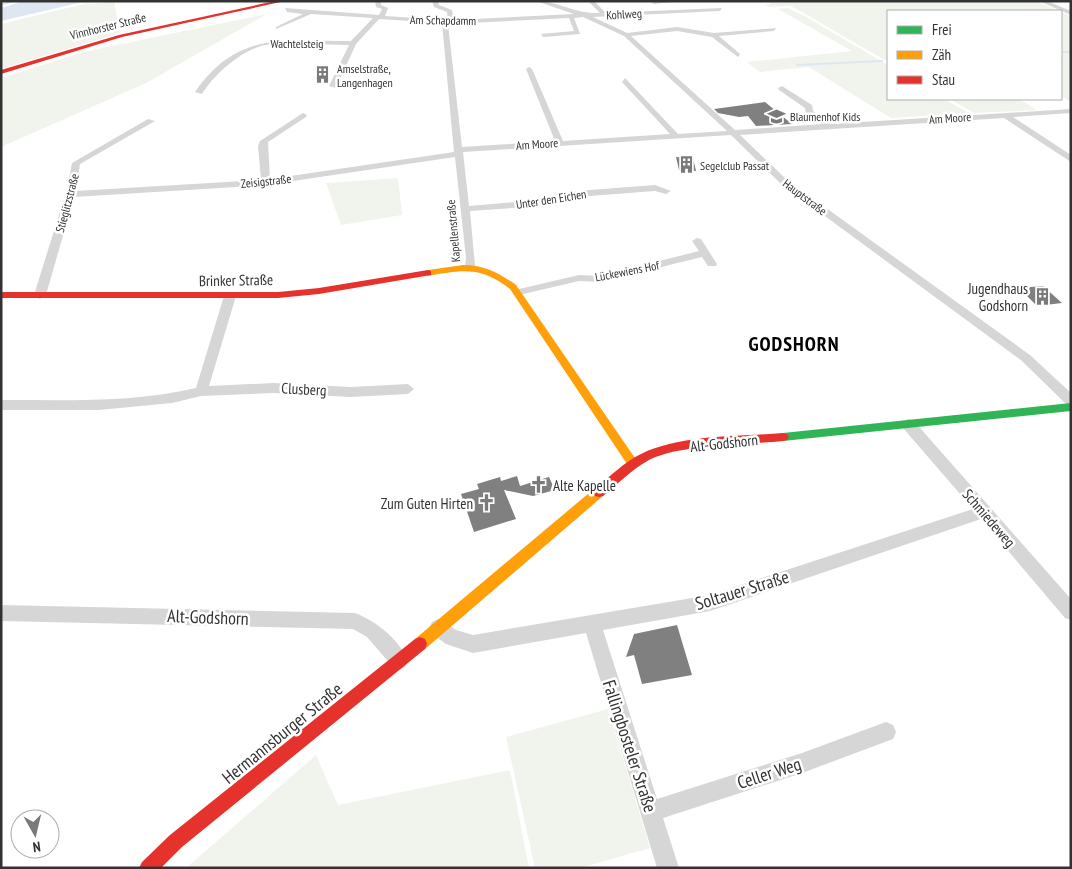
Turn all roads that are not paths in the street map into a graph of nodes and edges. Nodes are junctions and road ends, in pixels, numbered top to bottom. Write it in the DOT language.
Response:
graph roads {
  1 [pos="283,1"];
  2 [pos="378,1"];
  3 [pos="435,1"];
  4 [pos="539,1"];
  5 [pos="591,1"];
  6 [pos="679,1"];
  7 [pos="712,1"];
  8 [pos="1042,1"];
  9 [pos="654,2"];
  10 [pos="298,12"];
  11 [pos="310,13"];
  12 [pos="1071,13"];
  13 [pos="605,15"];
  14 [pos="588,16"];
  15 [pos="572,17"];
  16 [pos="379,18"];
  17 [pos="448,22"];
  18 [pos="278,28"];
  19 [pos="774,29"];
  20 [pos="544,35"];
  21 [pos="626,35"];
  22 [pos="714,35"];
  23 [pos="353,43"];
  24 [pos="738,55"];
  25 [pos="529,69"];
  26 [pos="1,72"];
  27 [pos="625,80"];
  28 [pos="333,86"];
  29 [pos="782,88"];
  30 [pos="199,92"];
  31 [pos="1071,111"];
  32 [pos="303,115"];
  33 [pos="1005,115"];
  34 [pos="151,121"];
  35 [pos="829,126"];
  36 [pos="734,133"];
  37 [pos="676,136"];
  38 [pos="559,142"];
  39 [pos="459,152"];
  40 [pos="1071,159"];
  41 [pos="266,182"];
  42 [pos="666,191"];
  43 [pos="71,194"];
  44 [pos="465,209"];
  45 [pos="697,241"];
  46 [pos="705,253"];
  47 [pos="712,264"];
  48 [pos="470,266"];
  49 [pos="519,292"];
  50 [pos="1,295"];
  51 [pos="40,295"];
  52 [pos="230,296"];
  53 [pos="408,389"];
  54 [pos="201,391"];
  55 [pos="1071,401"];
  56 [pos="1,405"];
  57 [pos="1071,407"];
  58 [pos="908,424"];
  59 [pos="632,464"];
  60 [pos="984,512"];
  61 [pos="1071,612"];
  62 [pos="1,613"];
  63 [pos="592,624"];
  64 [pos="438,628"];
  65 [pos="399,661"];
  66 [pos="886,732"];
  67 [pos="651,811"];
  68 [pos="148,868"];
  69 [pos="668,868"];
  1 -- 26 [label="street, Vinnhorster Straße"];
  2 -- 16 [label="street"];
  3 -- 17 [label="street"];
  4 -- 14 [label="street, Hauptstraße"];
  5 -- 13 [label="street"];
  6 -- 9 [label="street"];
  7 -- 13 [label="street, Kohlweg"];
  8 -- 12 [label="street"];
  10 -- 11 [label="street, Am Schapdamm"];
  11 -- 16 [label="street, Am Schapdamm"];
  11 -- 18 [label="street"];
  13 -- 14 [label="street, Kohlweg"];
  14 -- 15 [label="street, Am Schapdamm"];
  14 -- 21 [label="street, Hauptstraße"];
  15 -- 17 [label="street, Am Schapdamm"];
  15 -- 20 [label="street"];
  16 -- 17 [label="street, Am Schapdamm"];
  16 -- 23 [label="street"];
  17 -- 39 [label="street, Kapellenstraße"];
  19 -- 22 [label="street"];
  21 -- 22 [label="street"];
  21 -- 36 [label="street, Hauptstraße"];
  22 -- 24 [label="street"];
  23 -- 28 [label="street"];
  23 -- 30 [label="street, Wachtelsteig"];
  25 -- 38 [label="street"];
  27 -- 37 [label="street"];
  29 -- 35 [label="street"];
  31 -- 33 [label="street, Am Moore"];
  32 -- 41 [label="street"];
  33 -- 35 [label="street, Am Moore"];
  33 -- 40 [label="street"];
  34 -- 43 [label="street, Stieglitzstraße"];
  35 -- 36 [label="street, Am Moore"];
  36 -- 37 [label="street, Am Moore"];
  36 -- 55 [label="street, Hauptstraße"];
  37 -- 38 [label="street, Am Moore"];
  38 -- 39 [label="street, Am Moore"];
  39 -- 41 [label="street, Zeisigstraße"];
  39 -- 44 [label="street, Kapellenstraße"];
  41 -- 43 [label="street, Zeisigstraße"];
  42 -- 44 [label="street, Unter den Eichen"];
  43 -- 51 [label="street, Stieglitzstraße"];
  44 -- 48 [label="street, Kapellenstraße"];
  45 -- 46 [label="street"];
  46 -- 47 [label="street"];
  46 -- 49 [label="street, Lückewiens Hof"];
  48 -- 49 [label="street, Kapellenstraße"];
  48 -- 52 [label="street, Brinker Straße"];
  49 -- 59 [label="street, Kapellenstraße"];
  50 -- 51 [label="street, Brinker Straße"];
  51 -- 52 [label="street, Brinker Straße"];
  52 -- 54 [label="street"];
  53 -- 54 [label="street, Clusberg"];
  54 -- 56 [label="street, Clusberg"];
  57 -- 58 [label="street, Alt-Godshorn"];
  58 -- 59 [label="street, Alt-Godshorn"];
  58 -- 60 [label="street, Schmiedeweg"];
  59 -- 64 [label="street, Alt-Godshorn"];
  60 -- 61 [label="street, Schmiedeweg"];
  60 -- 63 [label="street, Soltauer Straße"];
  62 -- 65 [label="street, Alt-Godshorn"];
  63 -- 64 [label="street, Soltauer Straße"];
  63 -- 67 [label="street, Fallingbosteler Straße"];
  64 -- 65 [label="street, Hermannsburger Straße"];
  65 -- 68 [label="street, Hermannsburger Straße"];
  66 -- 67 [label="street, Celler Weg"];
  67 -- 69 [label="street, Fallingbosteler Straße"];
}
